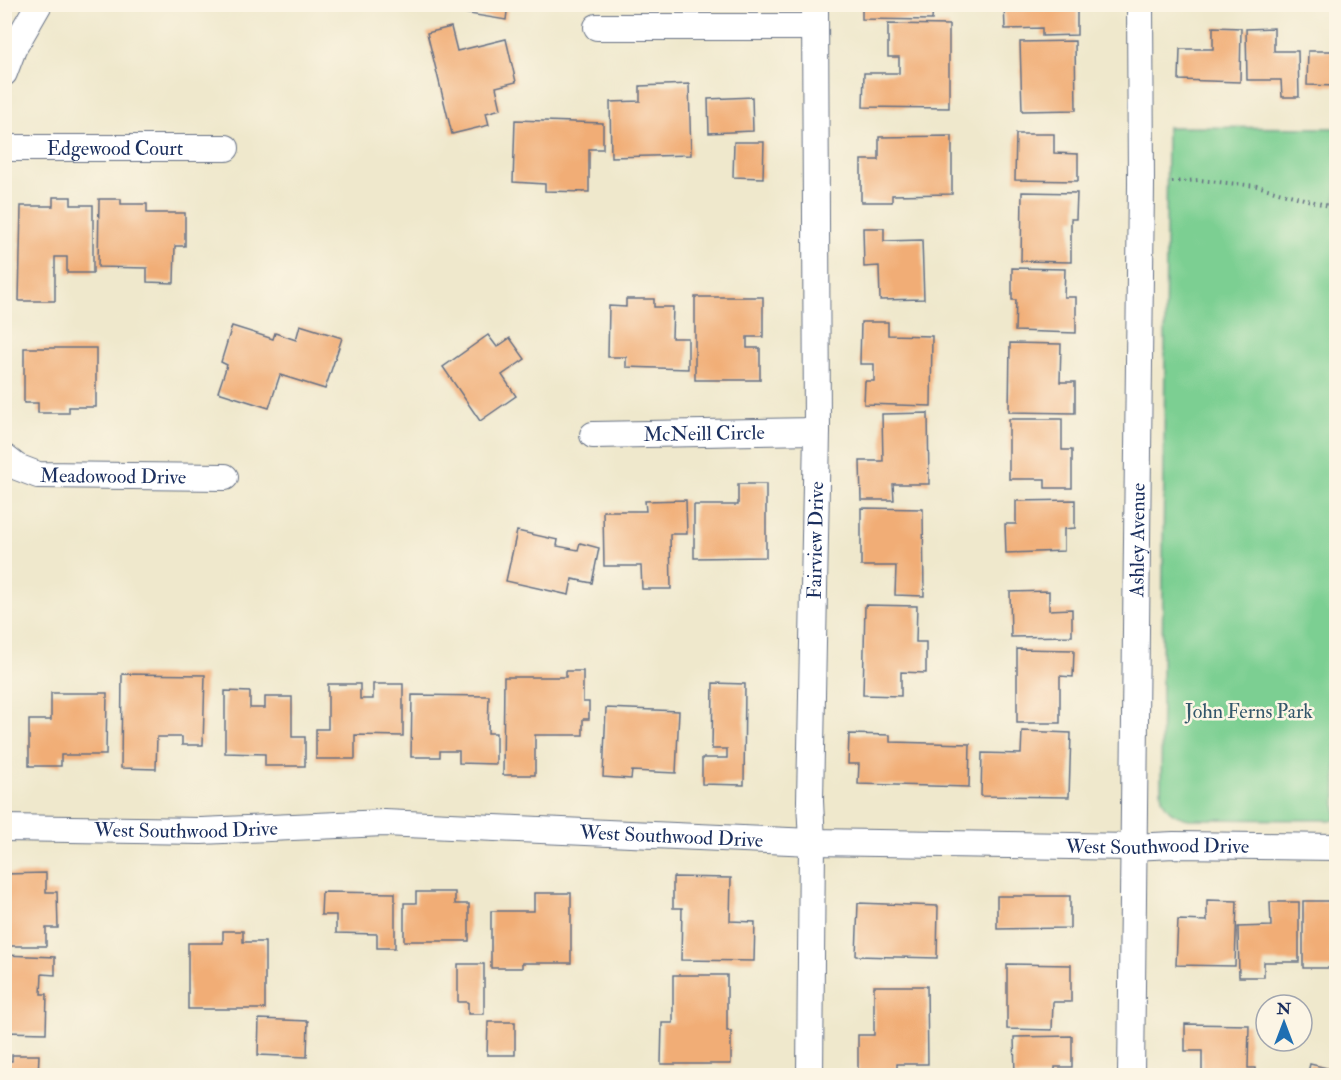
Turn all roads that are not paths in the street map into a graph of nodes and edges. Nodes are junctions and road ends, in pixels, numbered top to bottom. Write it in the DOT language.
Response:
graph roads {
  1 [pos="39,4"];
  2 [pos="1140,4"];
  3 [pos="815,16"];
  4 [pos="597,27"];
  5 [pos="4,73"];
  6 [pos="4,148"];
  7 [pos="226,148"];
  8 [pos="817,431"];
  9 [pos="592,435"];
  10 [pos="4,457"];
  11 [pos="225,477"];
  12 [pos="4,828"];
  13 [pos="812,842"];
  14 [pos="1132,847"];
  15 [pos="1336,847"];
  16 [pos="810,1076"];
  17 [pos="1131,1076"];
  1 -- 5 [label="street"];
  2 -- 14 [label="street, Ashley Avenue"];
  3 -- 4 [label="street"];
  3 -- 8 [label="street, Fairview Drive"];
  6 -- 7 [label="street, Edgewood Court"];
  8 -- 9 [label="street, McNeill Circle"];
  8 -- 13 [label="street, Fairview Drive"];
  10 -- 11 [label="street, Meadowood Drive"];
  12 -- 13 [label="street, West Southwood Drive"];
  13 -- 14 [label="street, West Southwood Drive"];
  13 -- 16 [label="street, Fairview Drive"];
  14 -- 15 [label="street, West Southwood Drive"];
  14 -- 17 [label="street, Ashley Avenue"];
}
